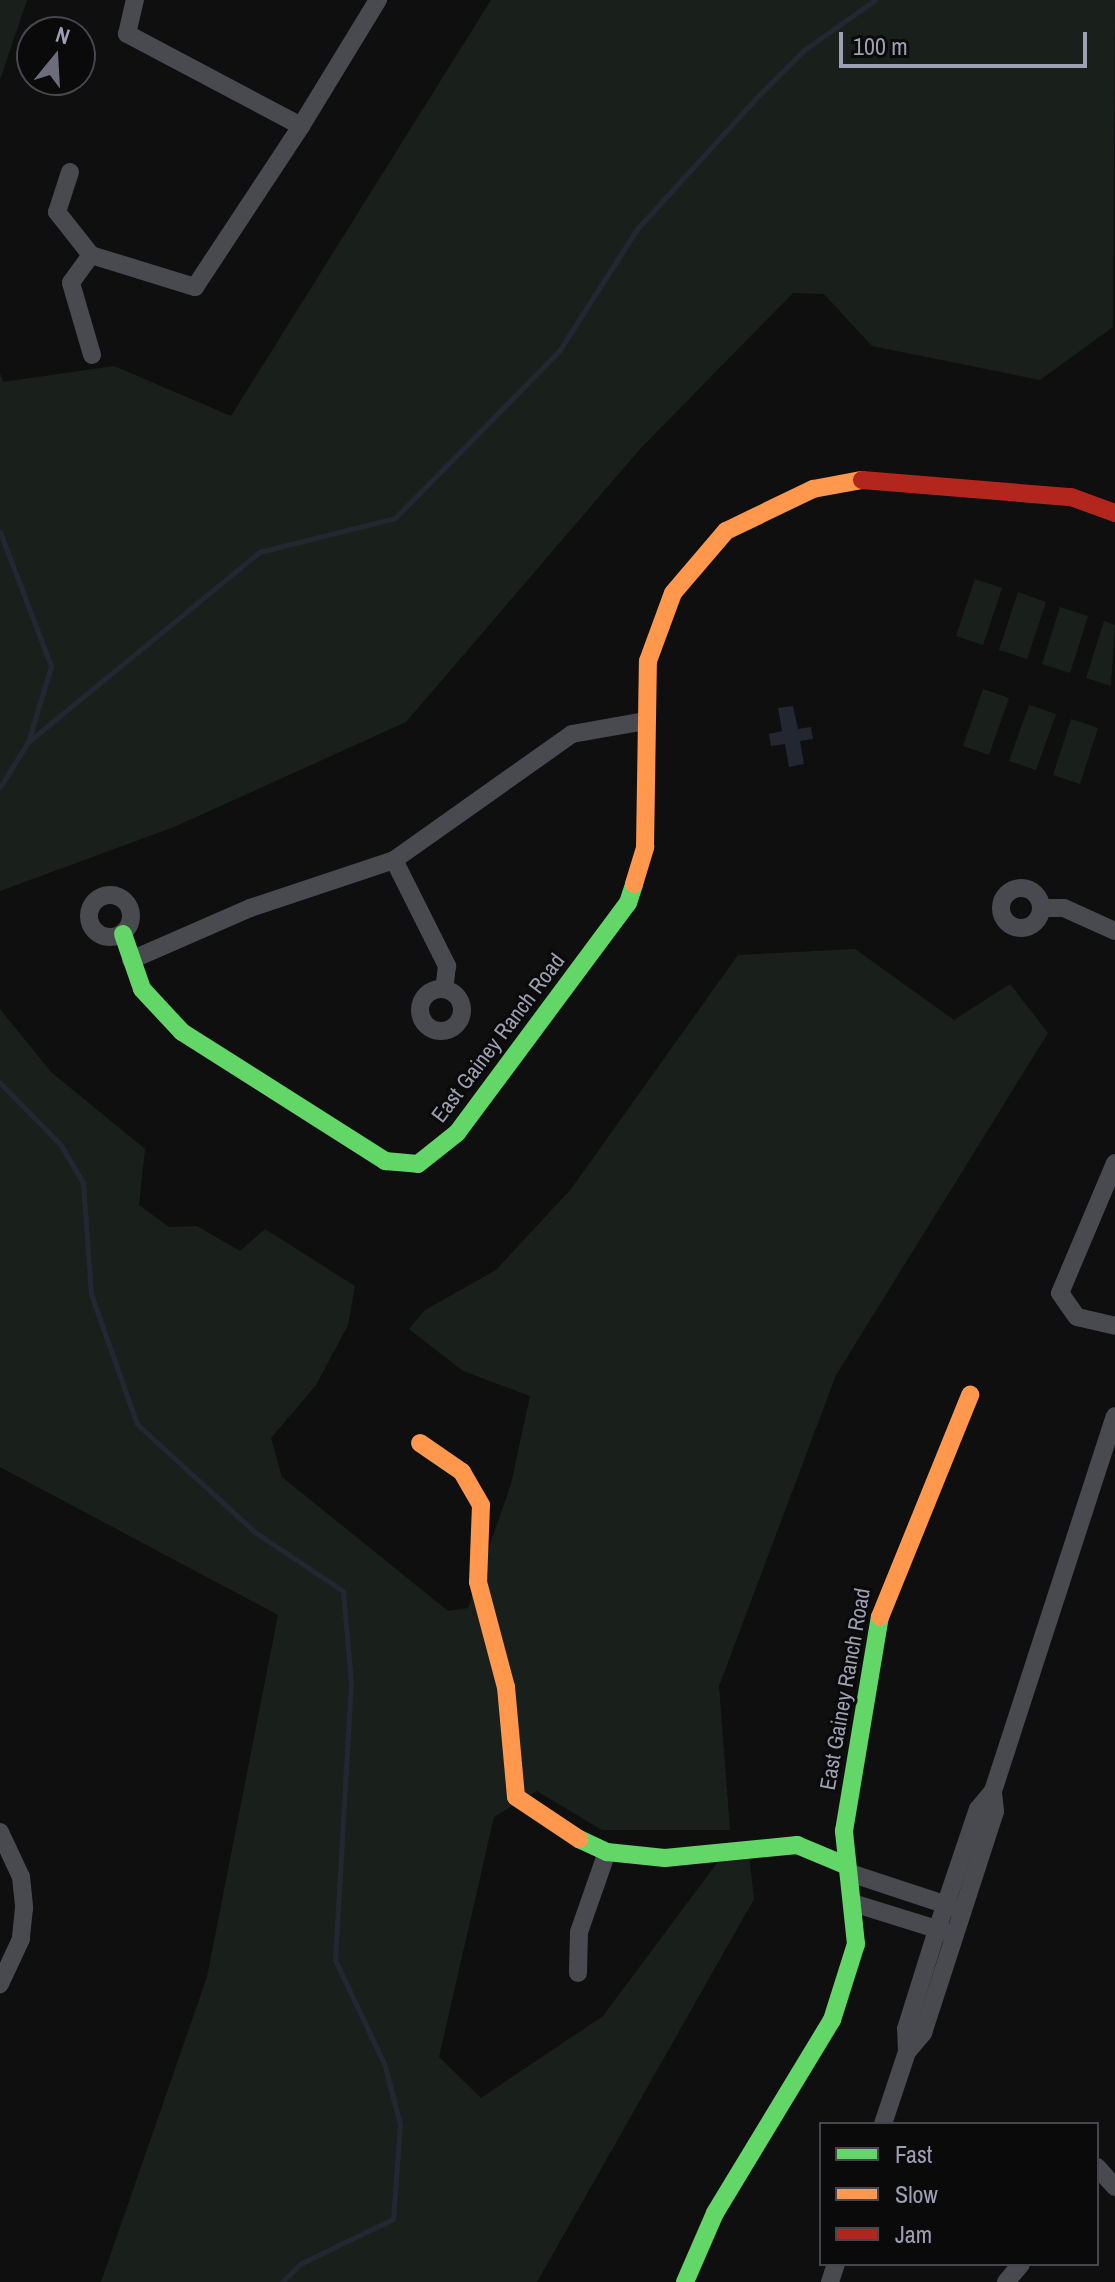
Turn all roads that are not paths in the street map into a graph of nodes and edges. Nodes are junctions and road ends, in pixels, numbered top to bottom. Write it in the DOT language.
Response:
graph roads {
  1 [pos="135,0"];
  2 [pos="378,0"];
  3 [pos="301,126"];
  4 [pos="70,172"];
  5 [pos="91,255"];
  6 [pos="92,355"];
  7 [pos="1115,513"];
  8 [pos="646,721"];
  9 [pos="394,860"];
  10 [pos="1041,908"];
  11 [pos="1115,931"];
  12 [pos="123,934"];
  13 [pos="131,960"];
  14 [pos="444,989"];
  15 [pos="1115,1163"];
  16 [pos="1115,1326"];
  17 [pos="970,1395"];
  18 [pos="1115,1416"];
  19 [pos="420,1443"];
  20 [pos="0,1832"];
  21 [pos="607,1852"];
  22 [pos="848,1869"];
  23 [pos="853,1903"];
  24 [pos="954,1908"];
  25 [pos="946,1932"];
  26 [pos="578,1973"];
  27 [pos="0,1984"];
  28 [pos="884,2122"];
  29 [pos="1019,2266"];
  30 [pos="685,2282"];
  31 [pos="1006,2282"];
  1 -- 3 [label="street"];
  2 -- 3 [label="street"];
  3 -- 5 [label="street"];
  4 -- 5 [label="street"];
  5 -- 6 [label="street"];
  7 -- 8 [label="street, East Gainey Ranch Road"];
  8 -- 9 [label="street"];
  8 -- 13 [label="street, East Gainey Ranch Road"];
  9 -- 13 [label="street"];
  9 -- 14 [label="street"];
  10 -- 11 [label="street"];
  12 -- 13 [label="street, East Gainey Ranch Road"];
  15 -- 16 [label="street"];
  17 -- 22 [label="street, East Gainey Ranch Road"];
  18 -- 24 [label="street"];
  19 -- 21 [label="street"];
  20 -- 27 [label="street"];
  21 -- 22 [label="street"];
  21 -- 26 [label="street"];
  22 -- 23 [label="street, East Gainey Ranch Road"];
  22 -- 24 [label="street"];
  23 -- 25 [label="street"];
  23 -- 30 [label="street, East Gainey Ranch Road"];
  24 -- 25 [label="street"];
  25 -- 28 [label="street"];
  29 -- 31 [label="street"];
}
